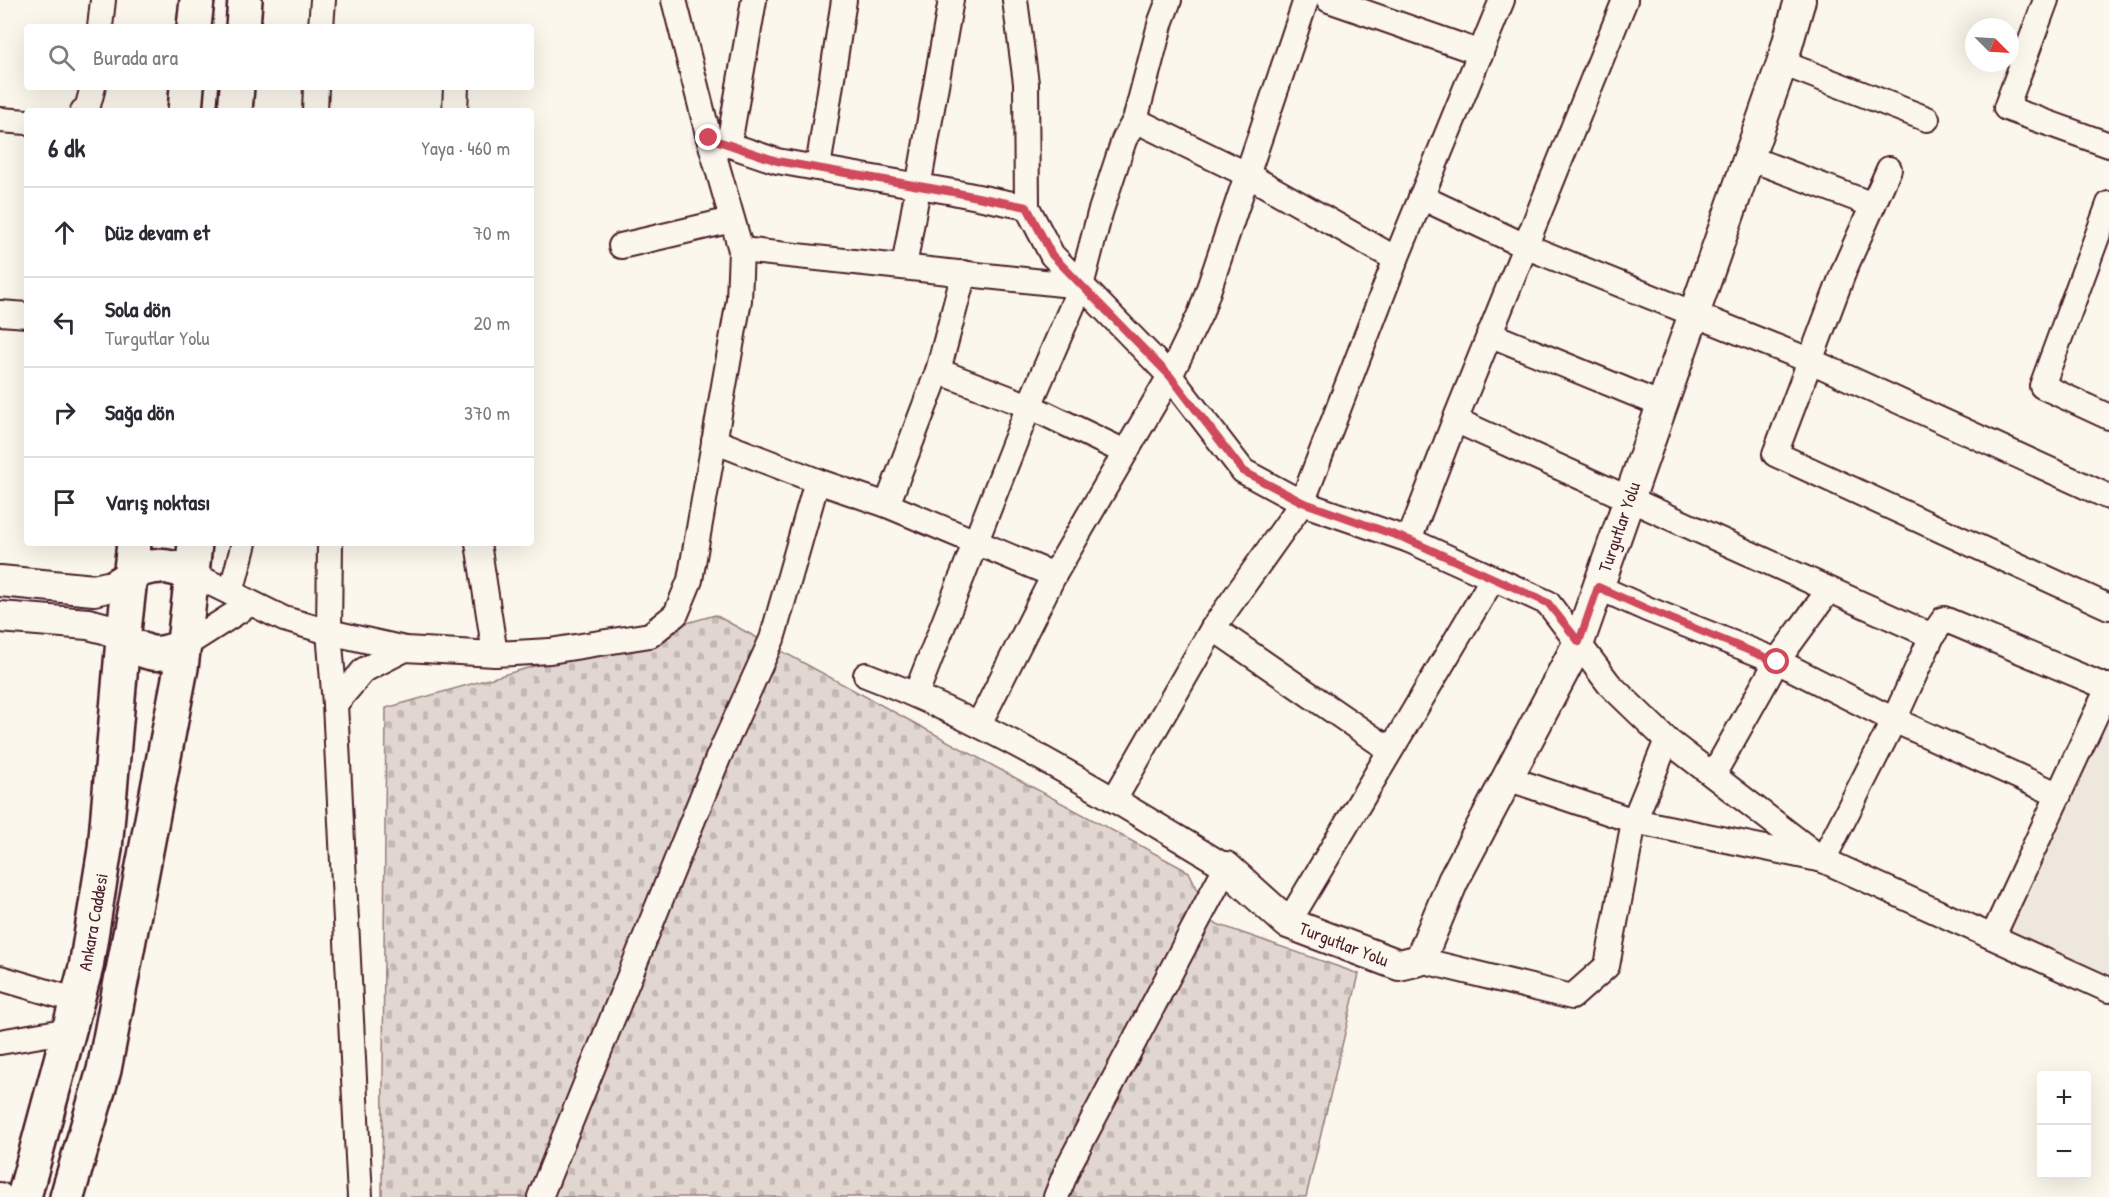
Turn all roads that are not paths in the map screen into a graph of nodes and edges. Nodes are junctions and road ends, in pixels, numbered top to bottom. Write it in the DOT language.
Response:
graph roads {
  1 [pos="103,0"];
  2 [pos="196,0"];
  3 [pos="246,0"];
  4 [pos="323,0"];
  5 [pos="674,0"];
  6 [pos="754,0"];
  7 [pos="844,0"];
  8 [pos="951,0"];
  9 [pos="1015,0"];
  10 [pos="1169,0"];
  11 [pos="1306,0"];
  12 [pos="1329,0"];
  13 [pos="1502,0"];
  14 [pos="1625,0"];
  15 [pos="1800,0"];
  16 [pos="2046,0"];
  17 [pos="100,24"];
  18 [pos="194,24"];
  19 [pos="243,24"];
  20 [pos="321,24"];
  21 [pos="1481,53"];
  22 [pos="1782,63"];
  23 [pos="92,90"];
  24 [pos="187,90"];
  25 [pos="237,90"];
  26 [pos="316,90"];
  27 [pos="456,90"];
  28 [pos="87,108"];
  29 [pos="185,108"];
  30 [pos="235,108"];
  31 [pos="315,108"];
  32 [pos="456,108"];
  33 [pos="1927,119"];
  34 [pos="0,120"];
  35 [pos="1135,120"];
  36 [pos="24,122"];
  37 [pos="719,141"];
  38 [pos="2109,145"];
  39 [pos="1749,158"];
  40 [pos="818,168"];
  41 [pos="1889,169"];
  42 [pos="1246,174"];
  43 [pos="918,186"];
  44 [pos="1421,197"];
  45 [pos="2109,204"];
  46 [pos="1873,205"];
  47 [pos="1027,207"];
  48 [pos="732,220"];
  49 [pos="621,246"];
  50 [pos="1525,246"];
  51 [pos="741,249"];
  52 [pos="1396,259"];
  53 [pos="904,267"];
  54 [pos="964,273"];
  55 [pos="1081,286"];
  56 [pos="0,313"];
  57 [pos="1694,313"];
  58 [pos="24,315"];
  59 [pos="1489,334"];
  60 [pos="1811,361"];
  61 [pos="938,371"];
  62 [pos="1170,376"];
  63 [pos="1662,405"];
  64 [pos="1029,406"];
  65 [pos="2109,417"];
  66 [pos="1455,420"];
  67 [pos="714,441"];
  68 [pos="1125,452"];
  69 [pos="817,481"];
  70 [pos="2109,497"];
  71 [pos="1629,499"];
  72 [pos="1302,502"];
  73 [pos="887,505"];
  74 [pos="1409,540"];
  75 [pos="975,541"];
  76 [pos="134,546"];
  77 [pos="244,546"];
  78 [pos="330,546"];
  79 [pos="478,546"];
  80 [pos="194,559"];
  81 [pos="130,575"];
  82 [pos="1054,575"];
  83 [pos="1493,578"];
  84 [pos="0,581"];
  85 [pos="1598,587"];
  86 [pos="1829,590"];
  87 [pos="241,598"];
  88 [pos="2109,608"];
  89 [pos="0,617"];
  90 [pos="1214,628"];
  91 [pos="329,632"];
  92 [pos="1932,636"];
  93 [pos="123,640"];
  94 [pos="1579,642"];
  95 [pos="184,646"];
  96 [pos="405,649"];
  97 [pos="495,654"];
  98 [pos="1777,662"];
  99 [pos="866,675"];
  100 [pos="2109,687"];
  101 [pos="916,694"];
  102 [pos="335,704"];
  103 [pos="1894,720"];
  104 [pos="979,724"];
  105 [pos="1667,740"];
  106 [pos="1390,750"];
  107 [pos="1713,775"];
  108 [pos="1507,778"];
  109 [pos="2059,795"];
  110 [pos="1114,800"];
  111 [pos="1634,821"];
  112 [pos="1823,860"];
  113 [pos="1226,867"];
  114 [pos="1288,923"];
  115 [pos="1993,936"];
  116 [pos="1420,960"];
  117 [pos="0,978"];
  118 [pos="2109,990"];
  119 [pos="74,1016"];
  120 [pos="0,1042"];
  121 [pos="24,1197"];
  122 [pos="67,1197"];
  123 [pos="360,1197"];
  124 [pos="540,1197"];
  125 [pos="1056,1197"];
  1 -- 17 [label="street"];
  2 -- 18 [label="highway"];
  3 -- 19 [label="highway"];
  4 -- 20 [label="street"];
  5 -- 37 [label="street"];
  6 -- 37 [label="street"];
  7 -- 40 [label="street"];
  8 -- 43 [label="street"];
  9 -- 47 [label="street"];
  10 -- 35 [label="street"];
  11 -- 42 [label="street"];
  12 -- 21 [label="street"];
  13 -- 21 [label="street"];
  14 -- 50 [label="street"];
  15 -- 22 [label="main road, Turgutlar Yolu"];
  16 -- 38 [label="street"];
  21 -- 44 [label="street"];
  22 -- 33 [label="street"];
  22 -- 39 [label="main road, Turgutlar Yolu"];
  23 -- 28 [label="street"];
  24 -- 29 [label="highway"];
  25 -- 30 [label="highway"];
  26 -- 31 [label="street"];
  27 -- 32 [label="street"];
  34 -- 36 [label="street"];
  35 -- 42 [label="street"];
  35 -- 55 [label="street"];
  37 -- 40 [label="street"];
  37 -- 48 [label="street"];
  39 -- 46 [label="street"];
  39 -- 57 [label="main road, Turgutlar Yolu"];
  40 -- 43 [label="street"];
  41 -- 46 [label="street"];
  42 -- 52 [label="street"];
  42 -- 62 [label="street"];
  43 -- 47 [label="street"];
  43 -- 53 [label="street"];
  44 -- 50 [label="street"];
  44 -- 52 [label="street"];
  45 -- 65 [label="street"];
  46 -- 60 [label="street"];
  47 -- 55 [label="street"];
  48 -- 49 [label="street"];
  48 -- 51 [label="street"];
  50 -- 57 [label="street"];
  50 -- 59 [label="street"];
  51 -- 53 [label="street"];
  51 -- 67 [label="street"];
  52 -- 72 [label="street"];
  53 -- 54 [label="street"];
  54 -- 55 [label="street"];
  54 -- 61 [label="street"];
  55 -- 62 [label="street"];
  55 -- 64 [label="street"];
  56 -- 58 [label="street"];
  57 -- 60 [label="street"];
  57 -- 63 [label="main road, Turgutlar Yolu"];
  59 -- 63 [label="street"];
  59 -- 66 [label="street"];
  60 -- 70 [label="street"];
  60 -- 88 [label="street"];
  61 -- 64 [label="street"];
  61 -- 73 [label="street"];
  62 -- 68 [label="street"];
  62 -- 72 [label="street"];
  63 -- 71 [label="main road, Turgutlar Yolu"];
  64 -- 68 [label="street"];
  64 -- 75 [label="street"];
  66 -- 71 [label="street"];
  66 -- 74 [label="street"];
  67 -- 69 [label="street"];
  67 -- 97 [label="street"];
  68 -- 82 [label="street"];
  69 -- 73 [label="street"];
  69 -- 124 [label="street"];
  71 -- 85 [label="main road, Turgutlar Yolu"];
  71 -- 86 [label="street"];
  72 -- 74 [label="street"];
  72 -- 90 [label="street"];
  73 -- 75 [label="street"];
  74 -- 83 [label="street"];
  75 -- 82 [label="street"];
  75 -- 101 [label="street"];
  76 -- 81 [label="highway, Ankara Caddesi"];
  77 -- 87 [label="street"];
  78 -- 91 [label="street"];
  79 -- 97 [label="street"];
  80 -- 81 [label="highway"];
  80 -- 87 [label="street"];
  80 -- 95 [label="highway, Ankara Caddesi"];
  81 -- 84 [label="main road"];
  81 -- 93 [label="highway, Ankara Caddesi"];
  82 -- 104 [label="street"];
  83 -- 94 [label="street"];
  83 -- 106 [label="street"];
  85 -- 94 [label="main road, Turgutlar Yolu"];
  85 -- 98 [label="street"];
  86 -- 92 [label="street"];
  86 -- 98 [label="street"];
  87 -- 91 [label="street"];
  87 -- 95 [label="street"];
  89 -- 93 [label="main road"];
  90 -- 106 [label="street"];
  90 -- 110 [label="street"];
  91 -- 96 [label="street"];
  91 -- 102 [label="street"];
  92 -- 100 [label="street"];
  92 -- 103 [label="street"];
  93 -- 95 [label="highway"];
  93 -- 119 [label="highway, Ankara Caddesi"];
  94 -- 105 [label="street"];
  94 -- 108 [label="main road, Turgutlar Yolu"];
  95 -- 122 [label="highway, Ankara Caddesi"];
  96 -- 97 [label="street"];
  96 -- 102 [label="street"];
  98 -- 103 [label="street"];
  98 -- 107 [label="street"];
  99 -- 101 [label="street"];
  100 -- 109 [label="street"];
  101 -- 104 [label="street"];
  102 -- 123 [label="street"];
  103 -- 109 [label="street"];
  103 -- 112 [label="street"];
  104 -- 110 [label="street"];
  105 -- 107 [label="street"];
  105 -- 111 [label="street"];
  106 -- 114 [label="street"];
  107 -- 112 [label="street"];
  108 -- 111 [label="street"];
  108 -- 116 [label="main road, Turgutlar Yolu"];
  109 -- 115 [label="street"];
  110 -- 113 [label="street"];
  111 -- 112 [label="street"];
  111 -- 116 [label="street"];
  112 -- 115 [label="street"];
  113 -- 114 [label="main road, Turgutlar Yolu"];
  113 -- 125 [label="street"];
  114 -- 116 [label="main road, Turgutlar Yolu"];
  115 -- 118 [label="street"];
  117 -- 119 [label="street"];
  119 -- 120 [label="street"];
  119 -- 121 [label="highway, Ankara Caddesi"];
}
